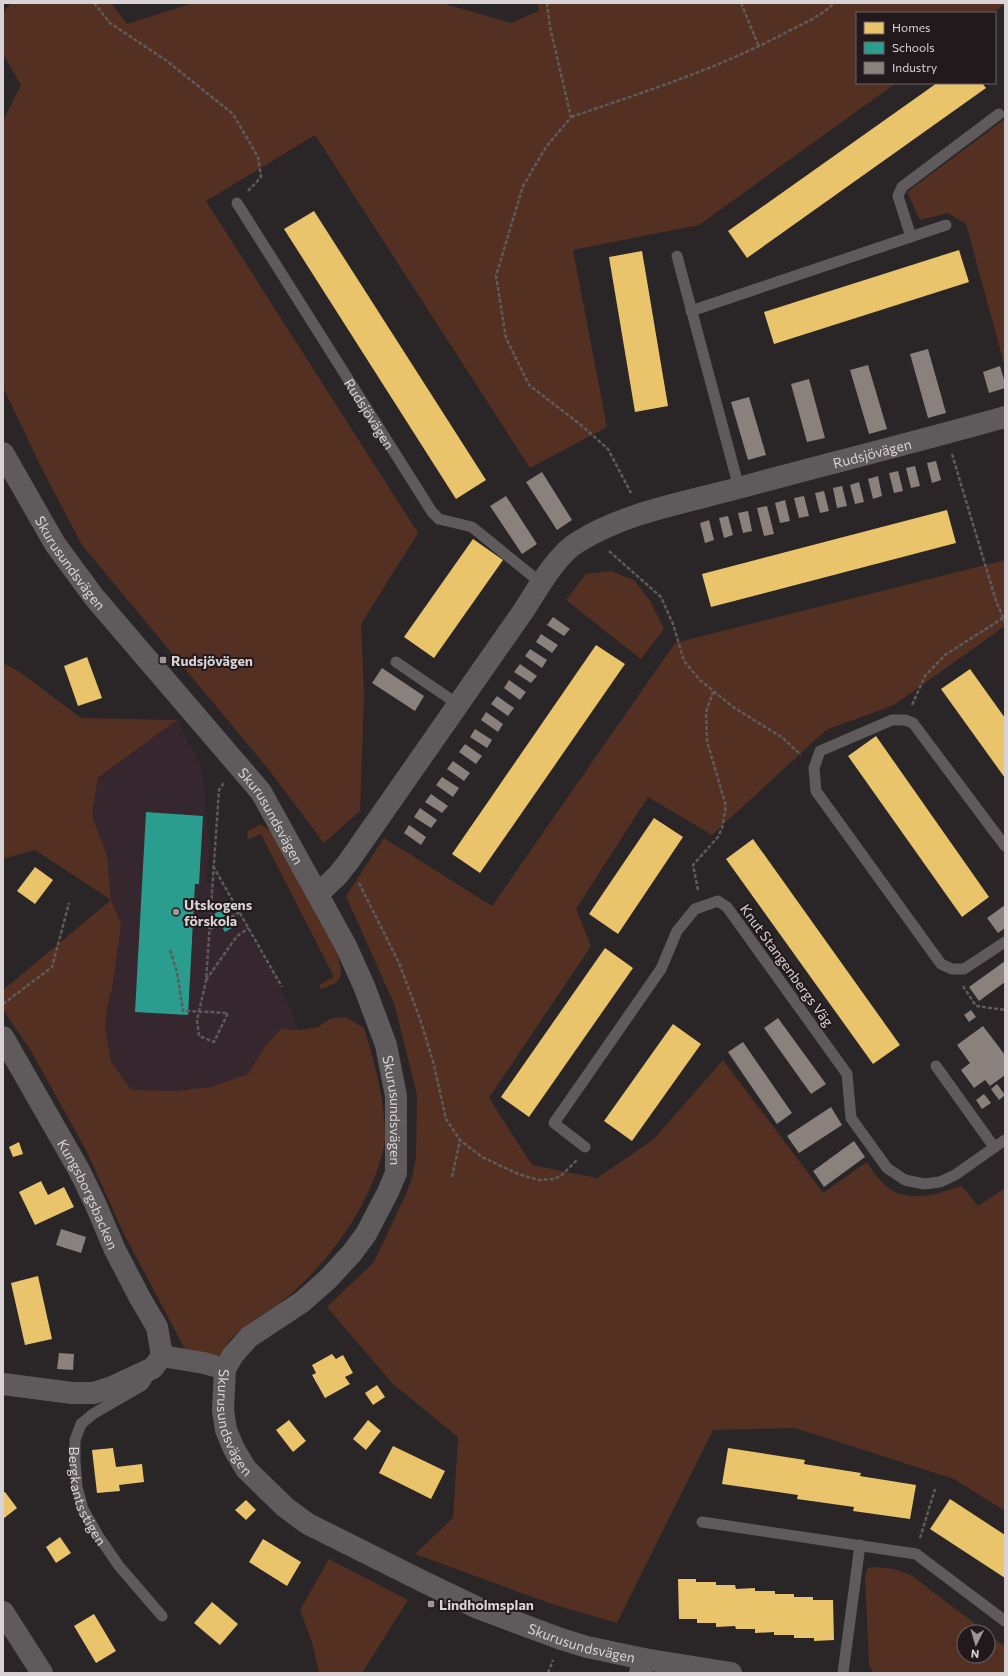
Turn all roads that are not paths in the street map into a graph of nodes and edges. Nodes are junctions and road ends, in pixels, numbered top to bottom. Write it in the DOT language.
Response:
graph roads {
  1 [pos="999,114"];
  2 [pos="237,203"];
  3 [pos="946,225"];
  4 [pos="911,237"];
  5 [pos="677,256"];
  6 [pos="692,311"];
  7 [pos="1005,417"];
  8 [pos="3,453"];
  9 [pos="739,488"];
  10 [pos="542,583"];
  11 [pos="396,662"];
  12 [pos="458,706"];
  13 [pos="1005,846"];
  14 [pos="318,894"];
  15 [pos="1005,942"];
  16 [pos="3,1037"];
  17 [pos="936,1066"];
  18 [pos="1005,1140"];
  19 [pos="585,1147"];
  20 [pos="994,1147"];
  21 [pos="157,1362"];
  22 [pos="225,1369"];
  23 [pos="3,1384"];
  24 [pos="702,1522"];
  25 [pos="860,1545"];
  26 [pos="3,1612"];
  27 [pos="162,1616"];
  28 [pos="1005,1621"];
  29 [pos="642,1666"];
  30 [pos="42,1673"];
  31 [pos="731,1673"];
  32 [pos="843,1673"];
  1 -- 4 [label="lane"];
  2 -- 10 [label="lane, Rudsjövägen"];
  3 -- 4 [label="lane"];
  4 -- 6 [label="lane"];
  5 -- 6 [label="lane"];
  6 -- 9 [label="lane"];
  7 -- 9 [label="street, Rudsjövägen"];
  8 -- 14 [label="street, Skurusundsvägen"];
  9 -- 10 [label="street, Rudsjövägen"];
  10 -- 12 [label="street, Rudsjövägen"];
  11 -- 12 [label="lane"];
  12 -- 14 [label="street, Rudsjövägen"];
  13 -- 15 [label="lane"];
  14 -- 22 [label="street, Skurusundsvägen"];
  16 -- 21 [label="street, Kungsborgsbacken"];
  17 -- 20 [label="lane"];
  18 -- 20 [label="lane, Knut Stangenbergs Väg"];
  19 -- 20 [label="lane, Knut Stangenbergs Väg"];
  21 -- 22 [label="street"];
  21 -- 23 [label="street"];
  21 -- 27 [label="lane, Bergkantsstigen"];
  22 -- 29 [label="street, Skurusundsvägen"];
  24 -- 25 [label="lane"];
  25 -- 28 [label="lane"];
  25 -- 32 [label="lane"];
  26 -- 30 [label="street"];
  29 -- 31 [label="street, Skurusundsvägen"];
}
